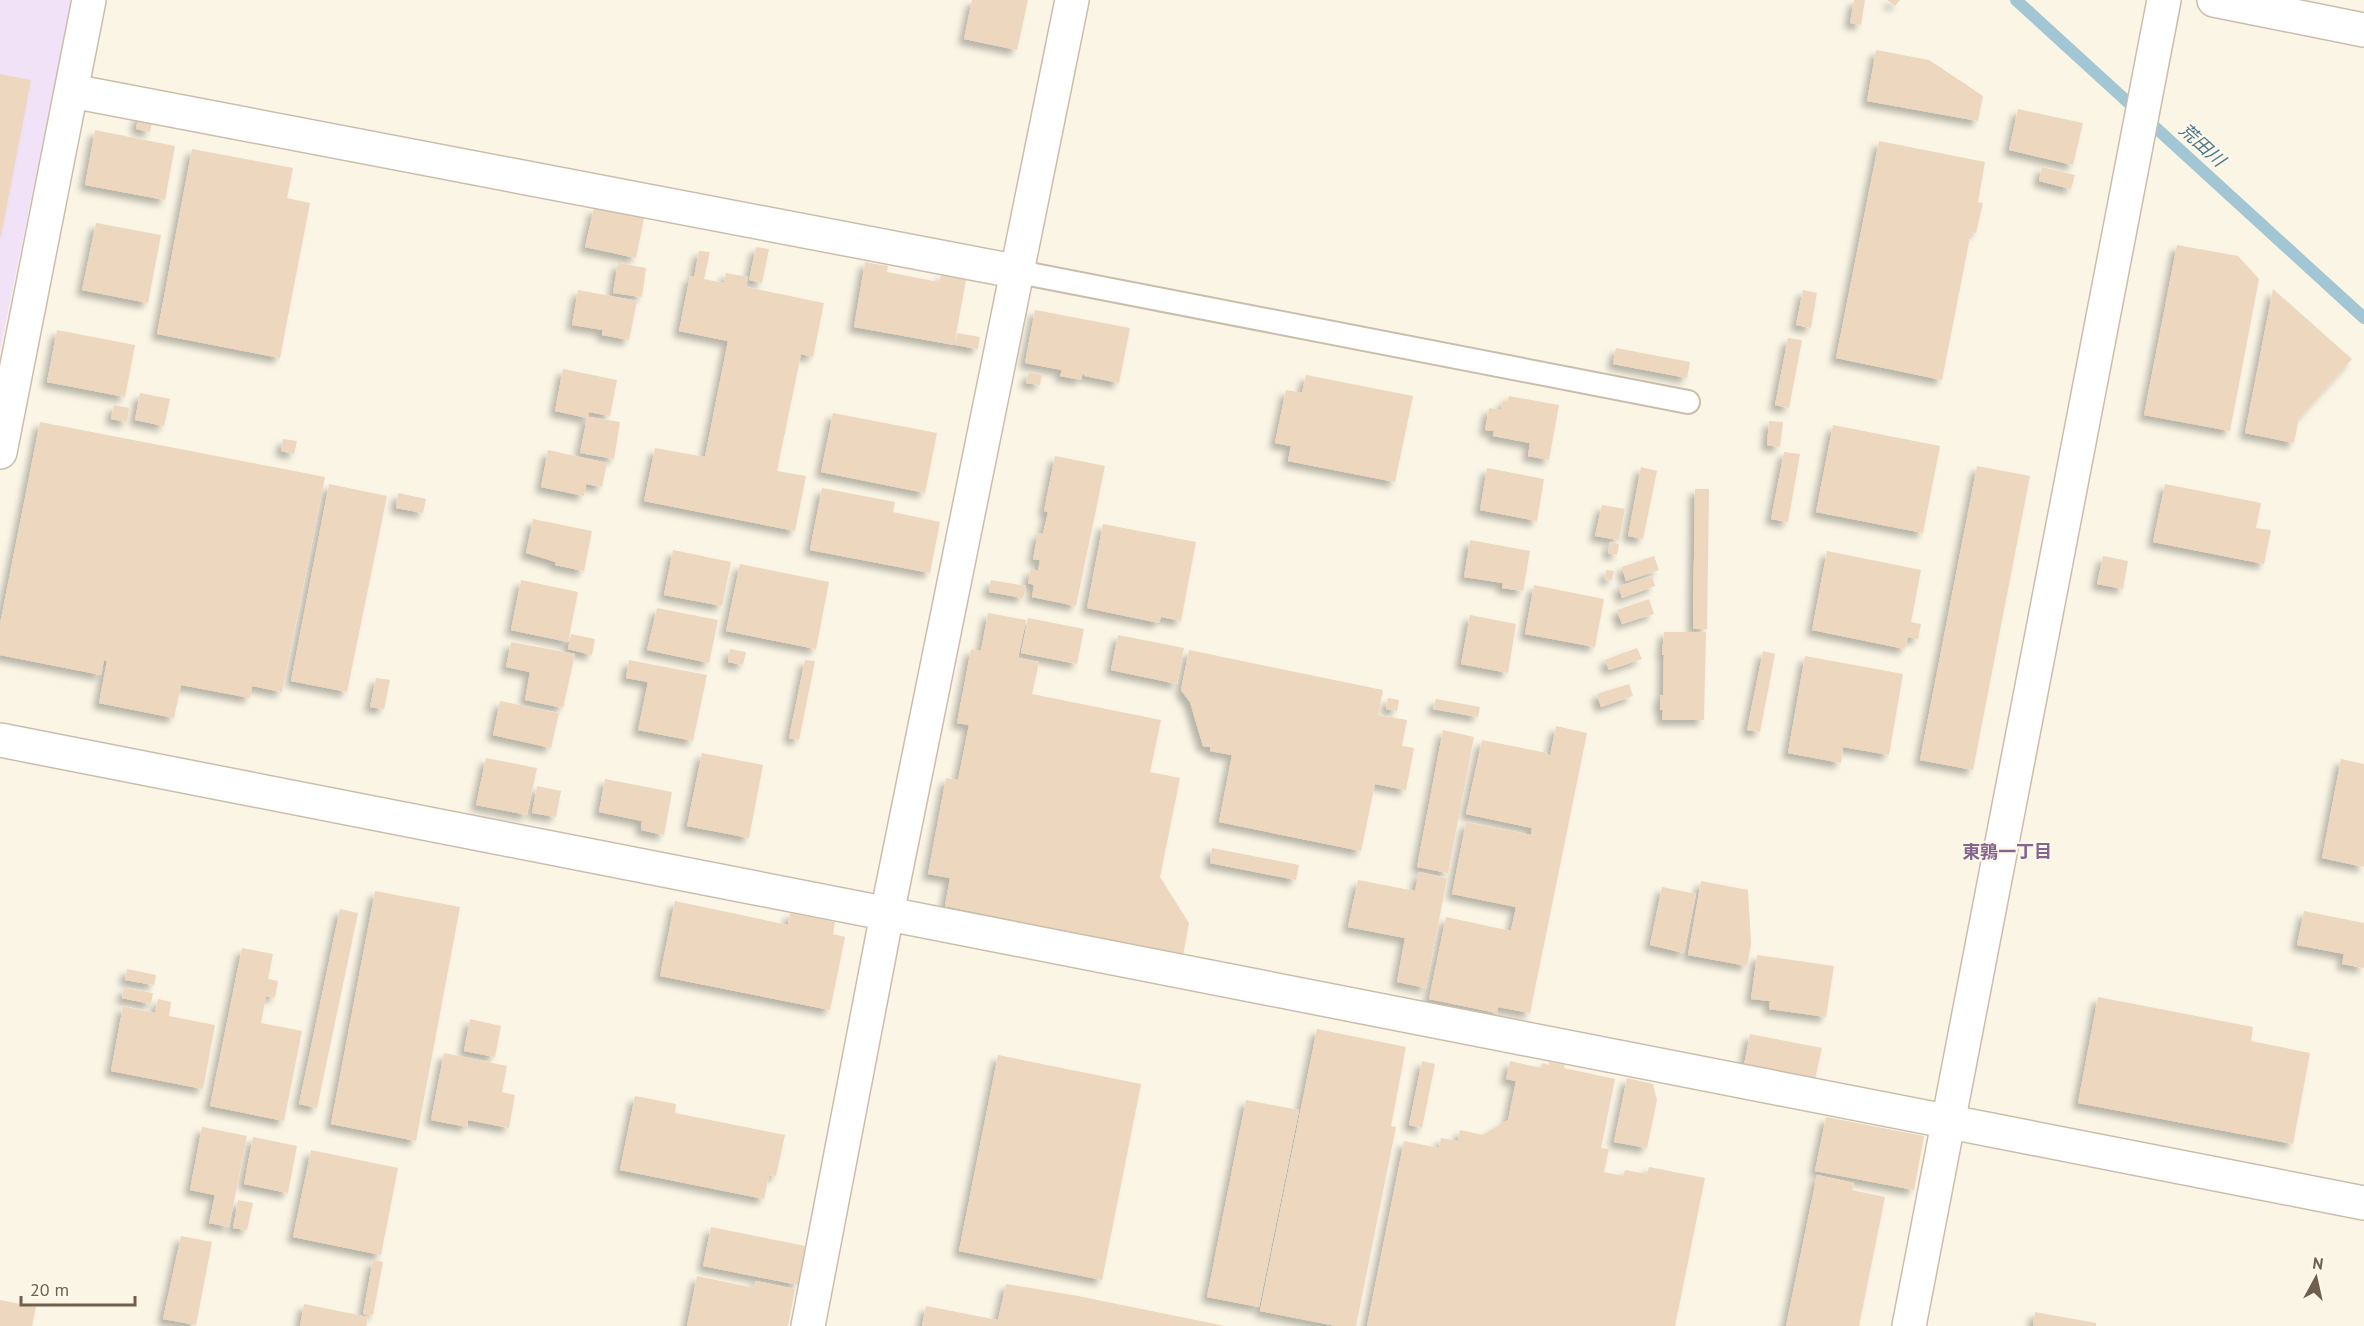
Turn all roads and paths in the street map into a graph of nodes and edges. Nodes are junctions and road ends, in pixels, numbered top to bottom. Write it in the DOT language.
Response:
graph roads {
  1 [pos="89,0"];
  2 [pos="1072,0"];
  3 [pos="2164,0"];
  4 [pos="2214,0"];
  5 [pos="2364,30"];
  6 [pos="72,91"];
  7 [pos="1018,272"];
  8 [pos="1688,402"];
  9 [pos="0,452"];
  10 [pos="0,740"];
  11 [pos="887,914"];
  12 [pos="1948,1121"];
  13 [pos="2364,1203"];
  14 [pos="808,1326"];
  15 [pos="1909,1326"];
  1 -- 6 [label="street"];
  2 -- 7 [label="street"];
  3 -- 12 [label="street"];
  4 -- 5 [label="street"];
  6 -- 7 [label="street"];
  6 -- 9 [label="street"];
  7 -- 8 [label="lane"];
  7 -- 11 [label="street"];
  10 -- 11 [label="street"];
  11 -- 12 [label="street"];
  11 -- 14 [label="street"];
  12 -- 13 [label="street"];
  12 -- 15 [label="street"];
}
